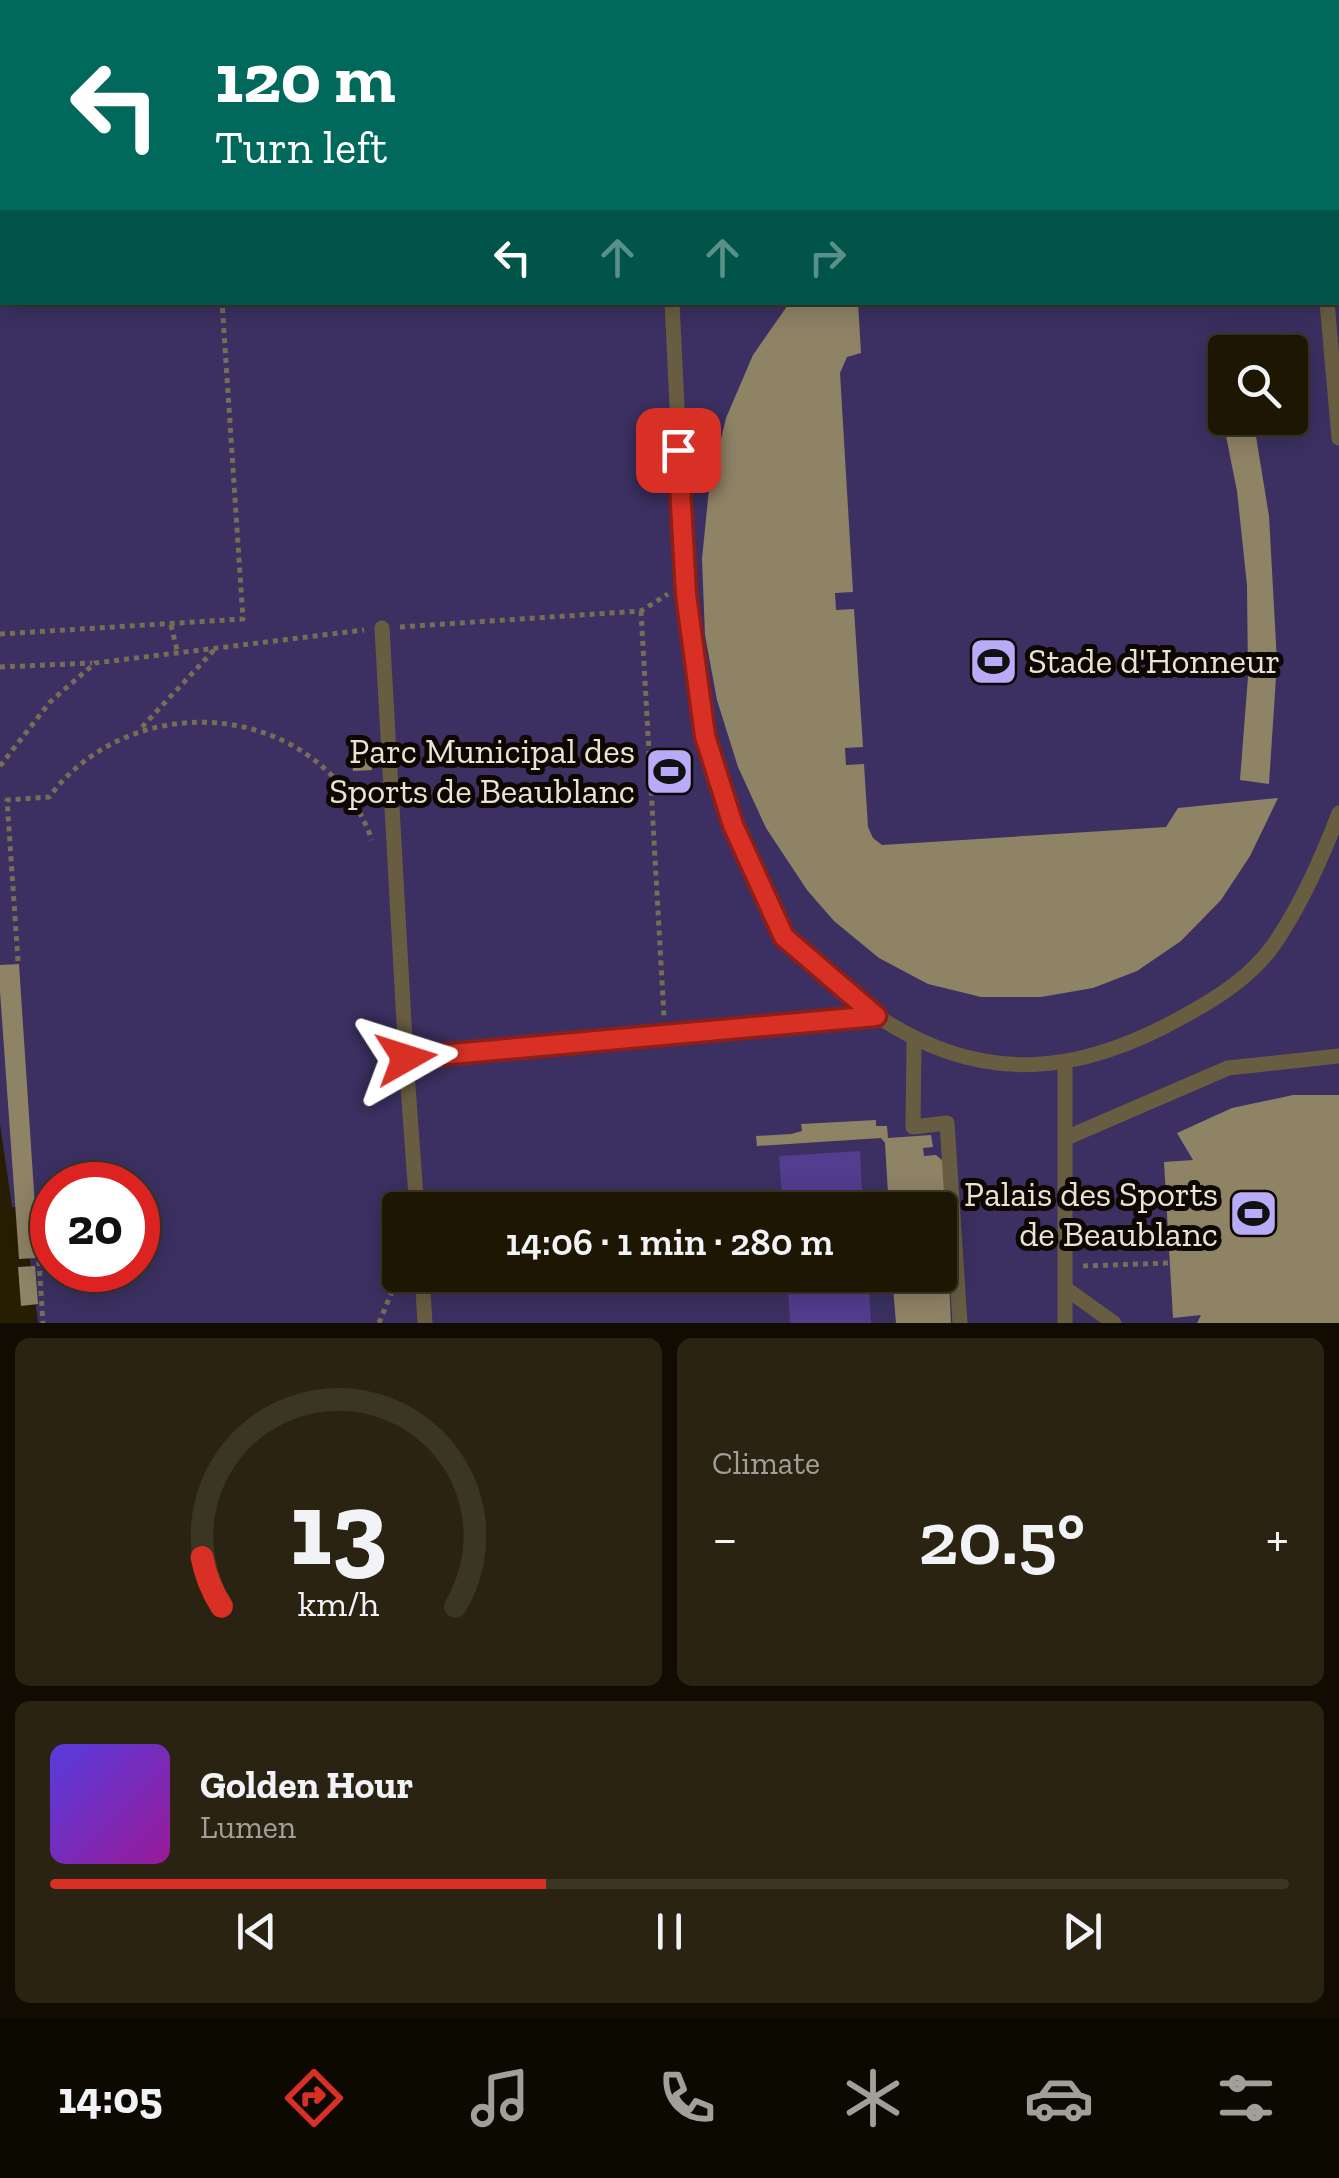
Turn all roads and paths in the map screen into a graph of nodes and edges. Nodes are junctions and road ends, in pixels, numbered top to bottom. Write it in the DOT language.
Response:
graph roads {
  1 [pos="222,305"];
  2 [pos="672,305"];
  3 [pos="1327,305"];
  4 [pos="1339,438"];
  5 [pos="686,594"];
  6 [pos="641,610"];
  7 [pos="170,625"];
  8 [pos="382,628"];
  9 [pos="0,634"];
  10 [pos="216,648"];
  11 [pos="177,650"];
  12 [pos="94,663"];
  13 [pos="0,668"];
  14 [pos="140,729"];
  15 [pos="0,766"];
  16 [pos="1339,812"];
  17 [pos="374,845"];
  18 [pos="18,961"];
  19 [pos="876,1016"];
  20 [pos="666,1033"];
  21 [pos="914,1041"];
  22 [pos="1339,1056"];
  23 [pos="406,1058"];
  24 [pos="1064,1065"];
  25 [pos="1066,1138"];
  26 [pos="416,1192"];
  27 [pos="1170,1262"];
  28 [pos="1065,1266"];
  29 [pos="1065,1288"];
  30 [pos="41,1292"];
  31 [pos="392,1292"];
  32 [pos="423,1292"];
  33 [pos="43,1323"];
  34 [pos="380,1323"];
  35 [pos="425,1323"];
  36 [pos="960,1323"];
  37 [pos="1065,1323"];
  38 [pos="1114,1323"];
  1 -- 7 [label="path"];
  2 -- 5 [label="lane"];
  3 -- 4 [label="lane"];
  5 -- 6 [label="path"];
  5 -- 19 [label="lane"];
  6 -- 8 [label="path"];
  6 -- 20 [label="path"];
  7 -- 9 [label="path"];
  7 -- 11 [label="path"];
  8 -- 10 [label="path"];
  8 -- 23 [label="lane"];
  10 -- 11 [label="path"];
  10 -- 14 [label="path"];
  11 -- 12 [label="path"];
  12 -- 13 [label="path"];
  12 -- 15 [label="path"];
  14 -- 17 [label="path"];
  14 -- 18 [label="path"];
  16 -- 24 [label="lane"];
  19 -- 20 [label="lane"];
  19 -- 21 [label="lane"];
  20 -- 23 [label="lane"];
  21 -- 24 [label="lane"];
  21 -- 36 [label="lane"];
  22 -- 25 [label="lane"];
  23 -- 26 [label="lane"];
  24 -- 25 [label="lane"];
  25 -- 28 [label="lane"];
  27 -- 28 [label="path"];
  28 -- 29 [label="lane"];
  29 -- 37 [label="lane"];
  29 -- 38 [label="lane"];
  30 -- 33 [label="path"];
  31 -- 34 [label="path"];
  32 -- 35 [label="lane"];
}
